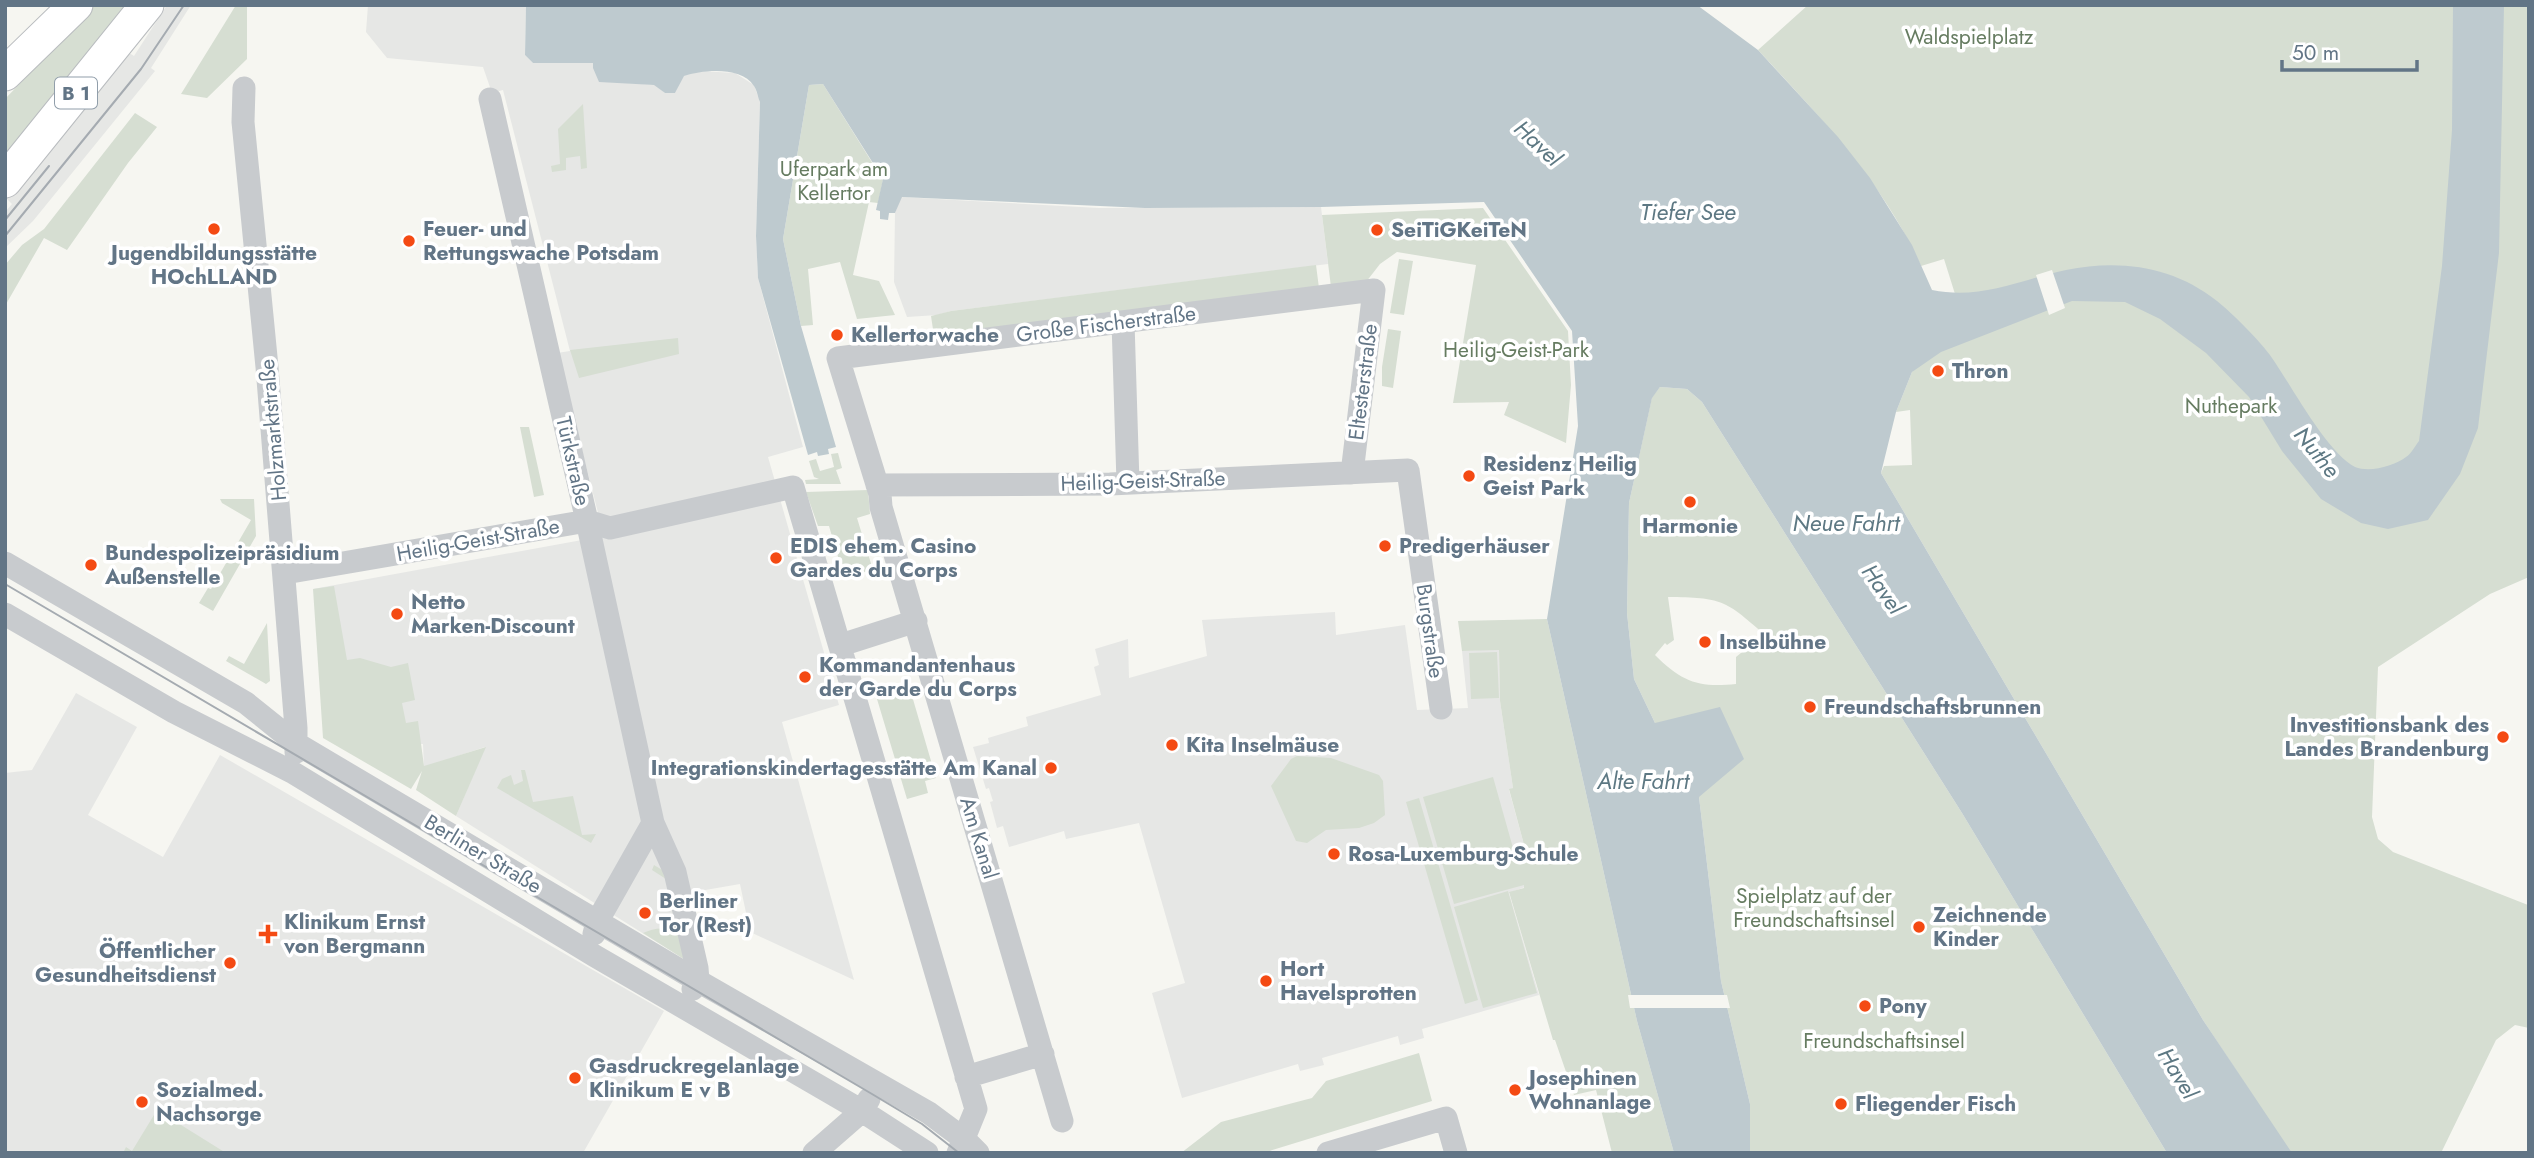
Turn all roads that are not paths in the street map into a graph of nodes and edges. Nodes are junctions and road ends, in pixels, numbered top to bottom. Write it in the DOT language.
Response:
graph roads {
  1 [pos="76,5"];
  2 [pos="147,5"];
  3 [pos="5,74"];
  4 [pos="244,88"];
  5 [pos="489,99"];
  6 [pos="5,181"];
  7 [pos="1374,290"];
  8 [pos="1123,322"];
  9 [pos="838,358"];
  10 [pos="1408,470"];
  11 [pos="1352,473"];
  12 [pos="1128,483"];
  13 [pos="877,485"];
  14 [pos="587,521"];
  15 [pos="5,563"];
  16 [pos="285,573"];
  17 [pos="5,614"];
  18 [pos="916,621"];
  19 [pos="841,645"];
  20 [pos="1441,708"];
  21 [pos="296,744"];
  22 [pos="292,772"];
  23 [pos="653,823"];
  24 [pos="597,922"];
  25 [pos="604,962"];
  26 [pos="698,981"];
  27 [pos="682,1006"];
  28 [pos="1043,1054"];
  29 [pos="966,1077"];
  30 [pos="879,1084"];
  31 [pos="862,1111"];
  32 [pos="1062,1121"];
  33 [pos="967,1148"];
  34 [pos="814,1153"];
  35 [pos="926,1153"];
  36 [pos="1328,1153"];
  37 [pos="1456,1153"];
  1 -- 3 [label="highway"];
  2 -- 6 [label="highway, B 1"];
  4 -- 16 [label="street, Holzmarktstraße"];
  5 -- 14 [label="street, Türkstraße"];
  7 -- 8 [label="street, Große Fischerstraße"];
  7 -- 11 [label="street, Eltesterstraße"];
  8 -- 9 [label="street, Große Fischerstraße"];
  8 -- 12 [label="street"];
  9 -- 13 [label="street, Am Kanal"];
  10 -- 11 [label="street, Heilig-Geist-Straße"];
  10 -- 20 [label="street, Burgstraße"];
  11 -- 12 [label="street, Heilig-Geist-Straße"];
  12 -- 13 [label="street, Heilig-Geist-Straße"];
  13 -- 18 [label="street, Am Kanal"];
  14 -- 16 [label="street, Heilig-Geist-Straße"];
  14 -- 19 [label="street, Heilig-Geist-Straße"];
  14 -- 23 [label="street, Türkstraße"];
  15 -- 21 [label="street, Berliner Straße"];
  16 -- 21 [label="street, Holzmarktstraße"];
  17 -- 22 [label="street, Berliner Straße"];
  18 -- 19 [label="street"];
  18 -- 28 [label="street, Am Kanal"];
  19 -- 29 [label="street"];
  21 -- 22 [label="street, Holzmarktstraße"];
  21 -- 24 [label="street, Berliner Straße"];
  22 -- 25 [label="street, Berliner Straße"];
  23 -- 24 [label="street"];
  23 -- 26 [label="street, Türkstraße"];
  24 -- 25 [label="street"];
  24 -- 26 [label="street, Berliner Straße"];
  25 -- 27 [label="street, Berliner Straße"];
  26 -- 27 [label="street"];
  26 -- 30 [label="street, Berliner Straße"];
  27 -- 31 [label="street, Berliner Straße"];
  28 -- 29 [label="street"];
  28 -- 32 [label="street, Am Kanal"];
  29 -- 33 [label="street"];
  30 -- 31 [label="street"];
  30 -- 33 [label="street, Berliner Straße"];
  31 -- 34 [label="street"];
  31 -- 35 [label="street, Berliner Straße"];
  36 -- 37 [label="street"];
}
